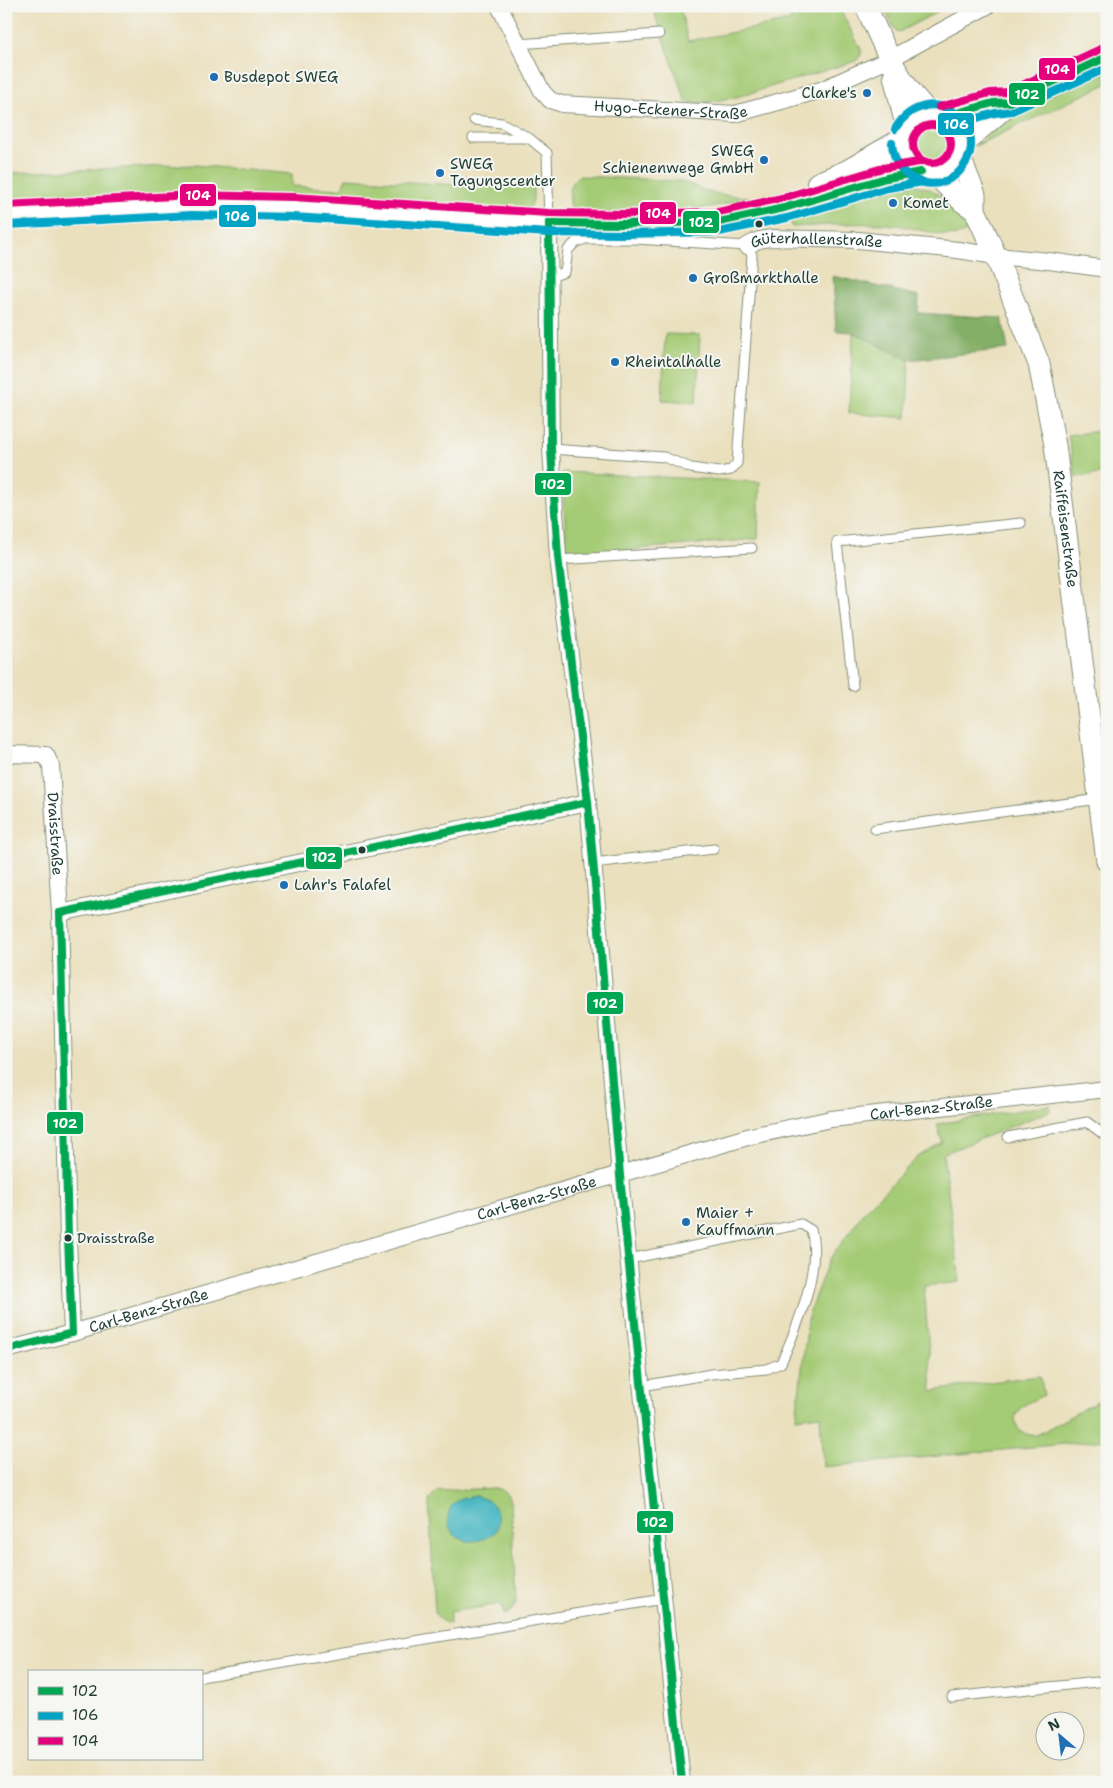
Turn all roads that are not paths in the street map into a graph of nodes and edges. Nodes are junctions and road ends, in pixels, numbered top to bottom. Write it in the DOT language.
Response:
graph roads {
  1 [pos="499,6"];
  2 [pos="866,6"];
  3 [pos="987,6"];
  4 [pos="658,34"];
  5 [pos="518,44"];
  6 [pos="1107,57"];
  7 [pos="890,59"];
  8 [pos="1009,102"];
  9 [pos="937,116"];
  10 [pos="474,120"];
  11 [pos="905,134"];
  12 [pos="473,138"];
  13 [pos="529,138"];
  14 [pos="960,150"];
  15 [pos="928,173"];
  16 [pos="975,210"];
  17 [pos="6,216"];
  18 [pos="549,223"];
  19 [pos="670,224"];
  20 [pos="748,246"];
  21 [pos="996,256"];
  22 [pos="1107,269"];
  23 [pos="550,277"];
  24 [pos="551,449"];
  25 [pos="1021,523"];
  26 [pos="752,548"];
  27 [pos="558,560"];
  28 [pos="853,686"];
  29 [pos="6,754"];
  30 [pos="1098,799"];
  31 [pos="588,802"];
  32 [pos="876,829"];
  33 [pos="714,849"];
  34 [pos="1107,861"];
  35 [pos="593,864"];
  36 [pos="60,913"];
  37 [pos="1107,1089"];
  38 [pos="1008,1137"];
  39 [pos="1107,1137"];
  40 [pos="620,1172"];
  41 [pos="629,1259"];
  42 [pos="72,1333"];
  43 [pos="6,1350"];
  44 [pos="642,1386"];
  45 [pos="663,1600"];
  46 [pos="202,1677"];
  47 [pos="1107,1681"];
  48 [pos="952,1697"];
  49 [pos="682,1782"];
  1 -- 5 [label="street, Hugo-Eckener-Straße"];
  2 -- 7 [label="street"];
  3 -- 7 [label="street"];
  4 -- 5 [label="lane"];
  5 -- 7 [label="street, Hugo-Eckener-Straße"];
  6 -- 8 [label="main road"];
  7 -- 9 [label="street"];
  7 -- 11 [label="street"];
  8 -- 9 [label="main road"];
  8 -- 14 [label="main road"];
  9 -- 11 [label="main road"];
  9 -- 14 [label="main road"];
  10 -- 13 [label="lane"];
  11 -- 15 [label="main road"];
  11 -- 19 [label="main road"];
  12 -- 13 [label="lane"];
  13 -- 18 [label="lane"];
  14 -- 15 [label="main road"];
  14 -- 16 [label="street, Raiffeisenstraße"];
  15 -- 16 [label="street, Raiffeisenstraße"];
  15 -- 19 [label="main road"];
  16 -- 21 [label="street, Raiffeisenstraße"];
  17 -- 18 [label="main road"];
  18 -- 19 [label="main road"];
  18 -- 23 [label="street"];
  20 -- 21 [label="street, Güterhallenstraße"];
  20 -- 23 [label="lane, Güterhallenstraße"];
  20 -- 24 [label="lane"];
  21 -- 22 [label="street, Güterhallenstraße"];
  21 -- 30 [label="street, Raiffeisenstraße"];
  23 -- 24 [label="street"];
  24 -- 27 [label="street"];
  25 -- 28 [label="lane"];
  26 -- 27 [label="lane"];
  27 -- 31 [label="street"];
  29 -- 36 [label="street, Draisstraße"];
  30 -- 32 [label="lane"];
  30 -- 34 [label="street, Raiffeisenstraße"];
  31 -- 35 [label="street"];
  31 -- 36 [label="street"];
  33 -- 35 [label="lane"];
  35 -- 40 [label="street"];
  36 -- 42 [label="street, Draisstraße"];
  37 -- 40 [label="street, Carl-Benz-Straße"];
  38 -- 39 [label="lane"];
  40 -- 41 [label="street"];
  40 -- 42 [label="street, Carl-Benz-Straße"];
  41 -- 44 [label="street"];
  41 -- 44 [label="lane"];
  42 -- 43 [label="street, Carl-Benz-Straße"];
  44 -- 45 [label="street"];
  45 -- 46 [label="lane"];
  45 -- 49 [label="street"];
  47 -- 48 [label="lane"];
}
